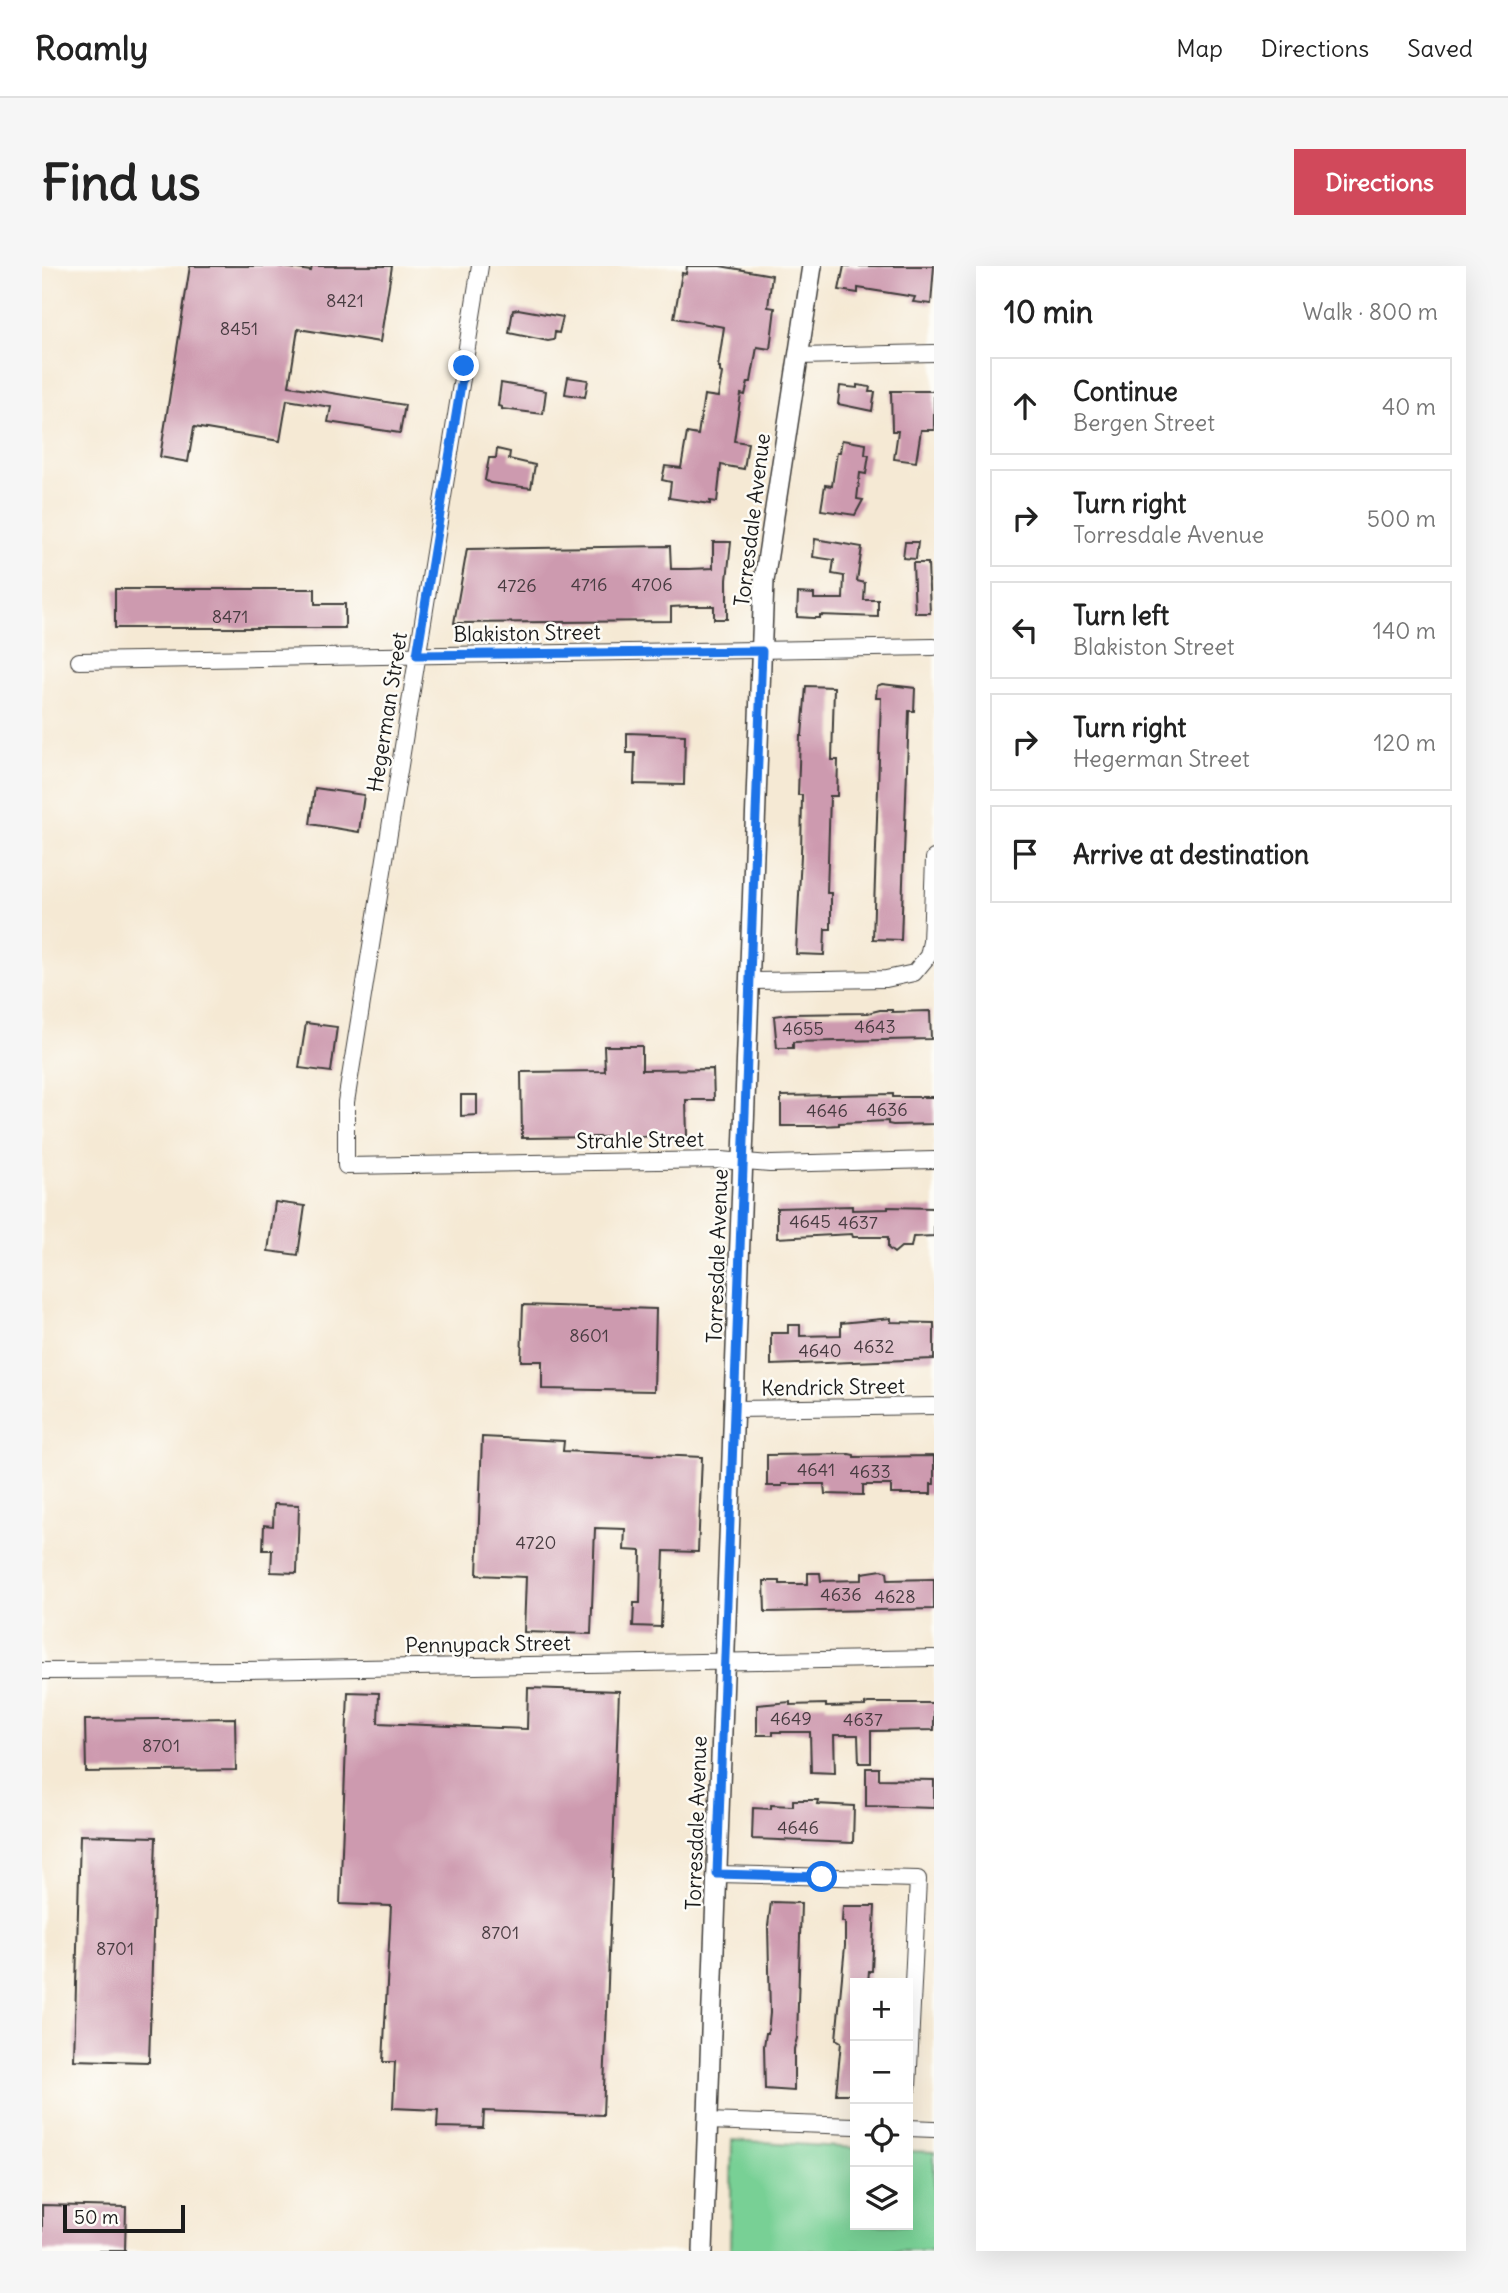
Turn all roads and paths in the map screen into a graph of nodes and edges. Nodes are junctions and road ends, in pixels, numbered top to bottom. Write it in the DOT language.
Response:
graph roads {
  1 [pos="480,266"];
  2 [pos="812,266"];
  3 [pos="934,353"];
  4 [pos="798,356"];
  5 [pos="934,647"];
  6 [pos="762,651"];
  7 [pos="417,655"];
  8 [pos="79,660"];
  9 [pos="934,858"];
  10 [pos="749,981"];
  11 [pos="934,1160"];
  12 [pos="743,1162"];
  13 [pos="345,1166"];
  14 [pos="934,1406"];
  15 [pos="734,1409"];
  16 [pos="934,1658"];
  17 [pos="724,1660"];
  18 [pos="42,1671"];
  19 [pos="717,1874"];
  20 [pos="910,2041"];
  21 [pos="707,2121"];
  22 [pos="850,2126"];
  23 [pos="913,2128"];
  24 [pos="934,2129"];
  25 [pos="703,2251"];
  1 -- 7 [label="street, Hegerman Street"];
  2 -- 4 [label="street, Torresdale Avenue"];
  3 -- 4 [label="street"];
  4 -- 6 [label="street, Torresdale Avenue"];
  5 -- 6 [label="street, Blakiston Street"];
  6 -- 7 [label="street, Blakiston Street"];
  6 -- 10 [label="street, Torresdale Avenue"];
  7 -- 8 [label="street, Blakiston Street"];
  7 -- 13 [label="street, Hegerman Street"];
  9 -- 10 [label="street"];
  10 -- 12 [label="street, Torresdale Avenue"];
  11 -- 12 [label="street, Strahle Street"];
  12 -- 13 [label="street, Strahle Street"];
  12 -- 15 [label="street, Torresdale Avenue"];
  14 -- 15 [label="street, Kendrick Street"];
  15 -- 17 [label="street, Torresdale Avenue"];
  16 -- 17 [label="street, Pennypack Street"];
  17 -- 18 [label="street, Pennypack Street"];
  17 -- 19 [label="street, Torresdale Avenue"];
  19 -- 20 [label="street"];
  19 -- 21 [label="street, Torresdale Avenue"];
  21 -- 22 [label="street"];
  21 -- 25 [label="street, Torresdale Avenue"];
  23 -- 24 [label="street"];
}
